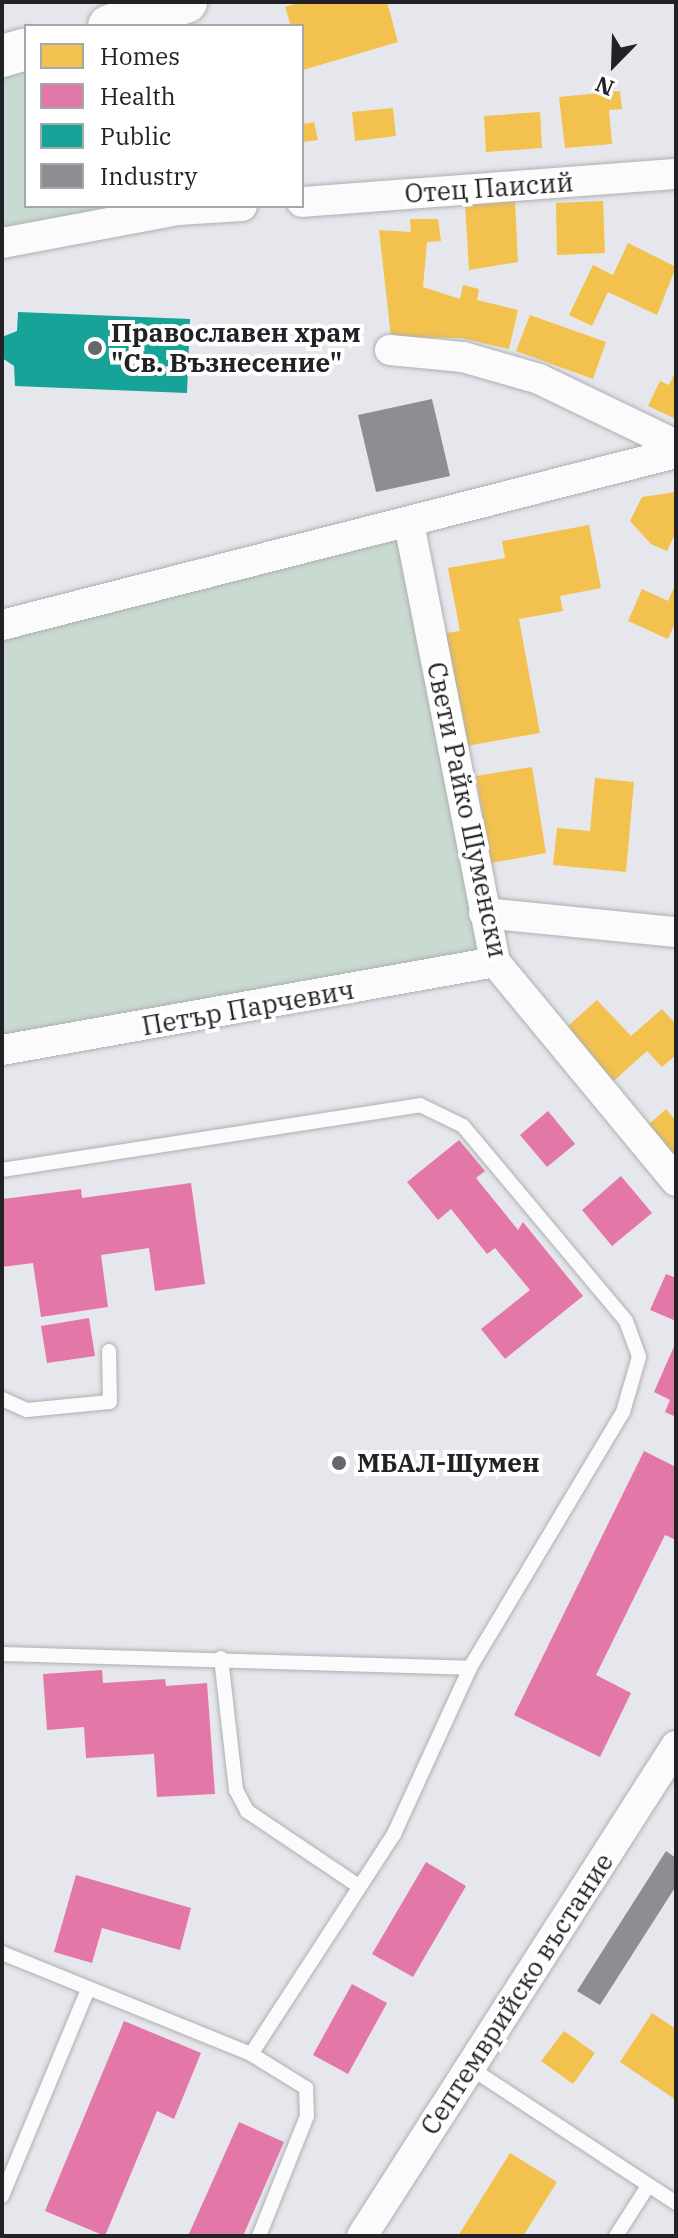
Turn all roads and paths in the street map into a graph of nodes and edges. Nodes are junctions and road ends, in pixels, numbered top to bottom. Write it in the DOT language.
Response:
graph roads {
  1 [pos="186,2"];
  2 [pos="116,24"];
  3 [pos="24,50"];
  4 [pos="2,56"];
  5 [pos="676,174"];
  6 [pos="304,202"];
  7 [pos="177,208"];
  8 [pos="2,243"];
  9 [pos="390,350"];
  10 [pos="676,445"];
  11 [pos="676,453"];
  12 [pos="409,523"];
  13 [pos="2,625"];
  14 [pos="484,913"];
  15 [pos="676,932"];
  16 [pos="495,962"];
  17 [pos="2,1050"];
  18 [pos="2,1170"];
  19 [pos="676,1181"];
  20 [pos="109,1351"];
  21 [pos="2,1399"];
  22 [pos="2,1654"];
  23 [pos="221,1658"];
  24 [pos="470,1668"];
  25 [pos="675,1751"];
  26 [pos="357,1885"];
  27 [pos="2,1953"];
  28 [pos="88,1989"];
  29 [pos="251,2054"];
  30 [pos="469,2067"];
  31 [pos="648,2186"];
  32 [pos="2,2196"];
  33 [pos="676,2203"];
  34 [pos="259,2236"];
  35 [pos="362,2236"];
  36 [pos="616,2236"];
  1 -- 2 [label="main road"];
  3 -- 4 [label="main road"];
  5 -- 6 [label="street, Отец Паисий"];
  7 -- 8 [label="street"];
  9 -- 10 [label="street"];
  11 -- 12 [label="street"];
  12 -- 13 [label="street"];
  12 -- 14 [label="street, Свети Райко Шуменски"];
  14 -- 15 [label="street"];
  14 -- 16 [label="street, Свети Райко Шуменски"];
  16 -- 17 [label="street, Петър Парчевич"];
  16 -- 19 [label="street, Свети Райко Шуменски"];
  18 -- 24 [label="lane"];
  20 -- 21 [label="lane"];
  22 -- 23 [label="lane"];
  23 -- 24 [label="lane"];
  23 -- 26 [label="lane"];
  24 -- 26 [label="lane"];
  25 -- 30 [label="street, Септемврийско въстание"];
  26 -- 29 [label="lane"];
  27 -- 28 [label="lane"];
  28 -- 29 [label="lane"];
  28 -- 32 [label="lane"];
  29 -- 34 [label="lane"];
  30 -- 31 [label="lane"];
  30 -- 35 [label="street, Септемврийско въстание"];
  31 -- 33 [label="lane"];
  31 -- 36 [label="lane"];
}
